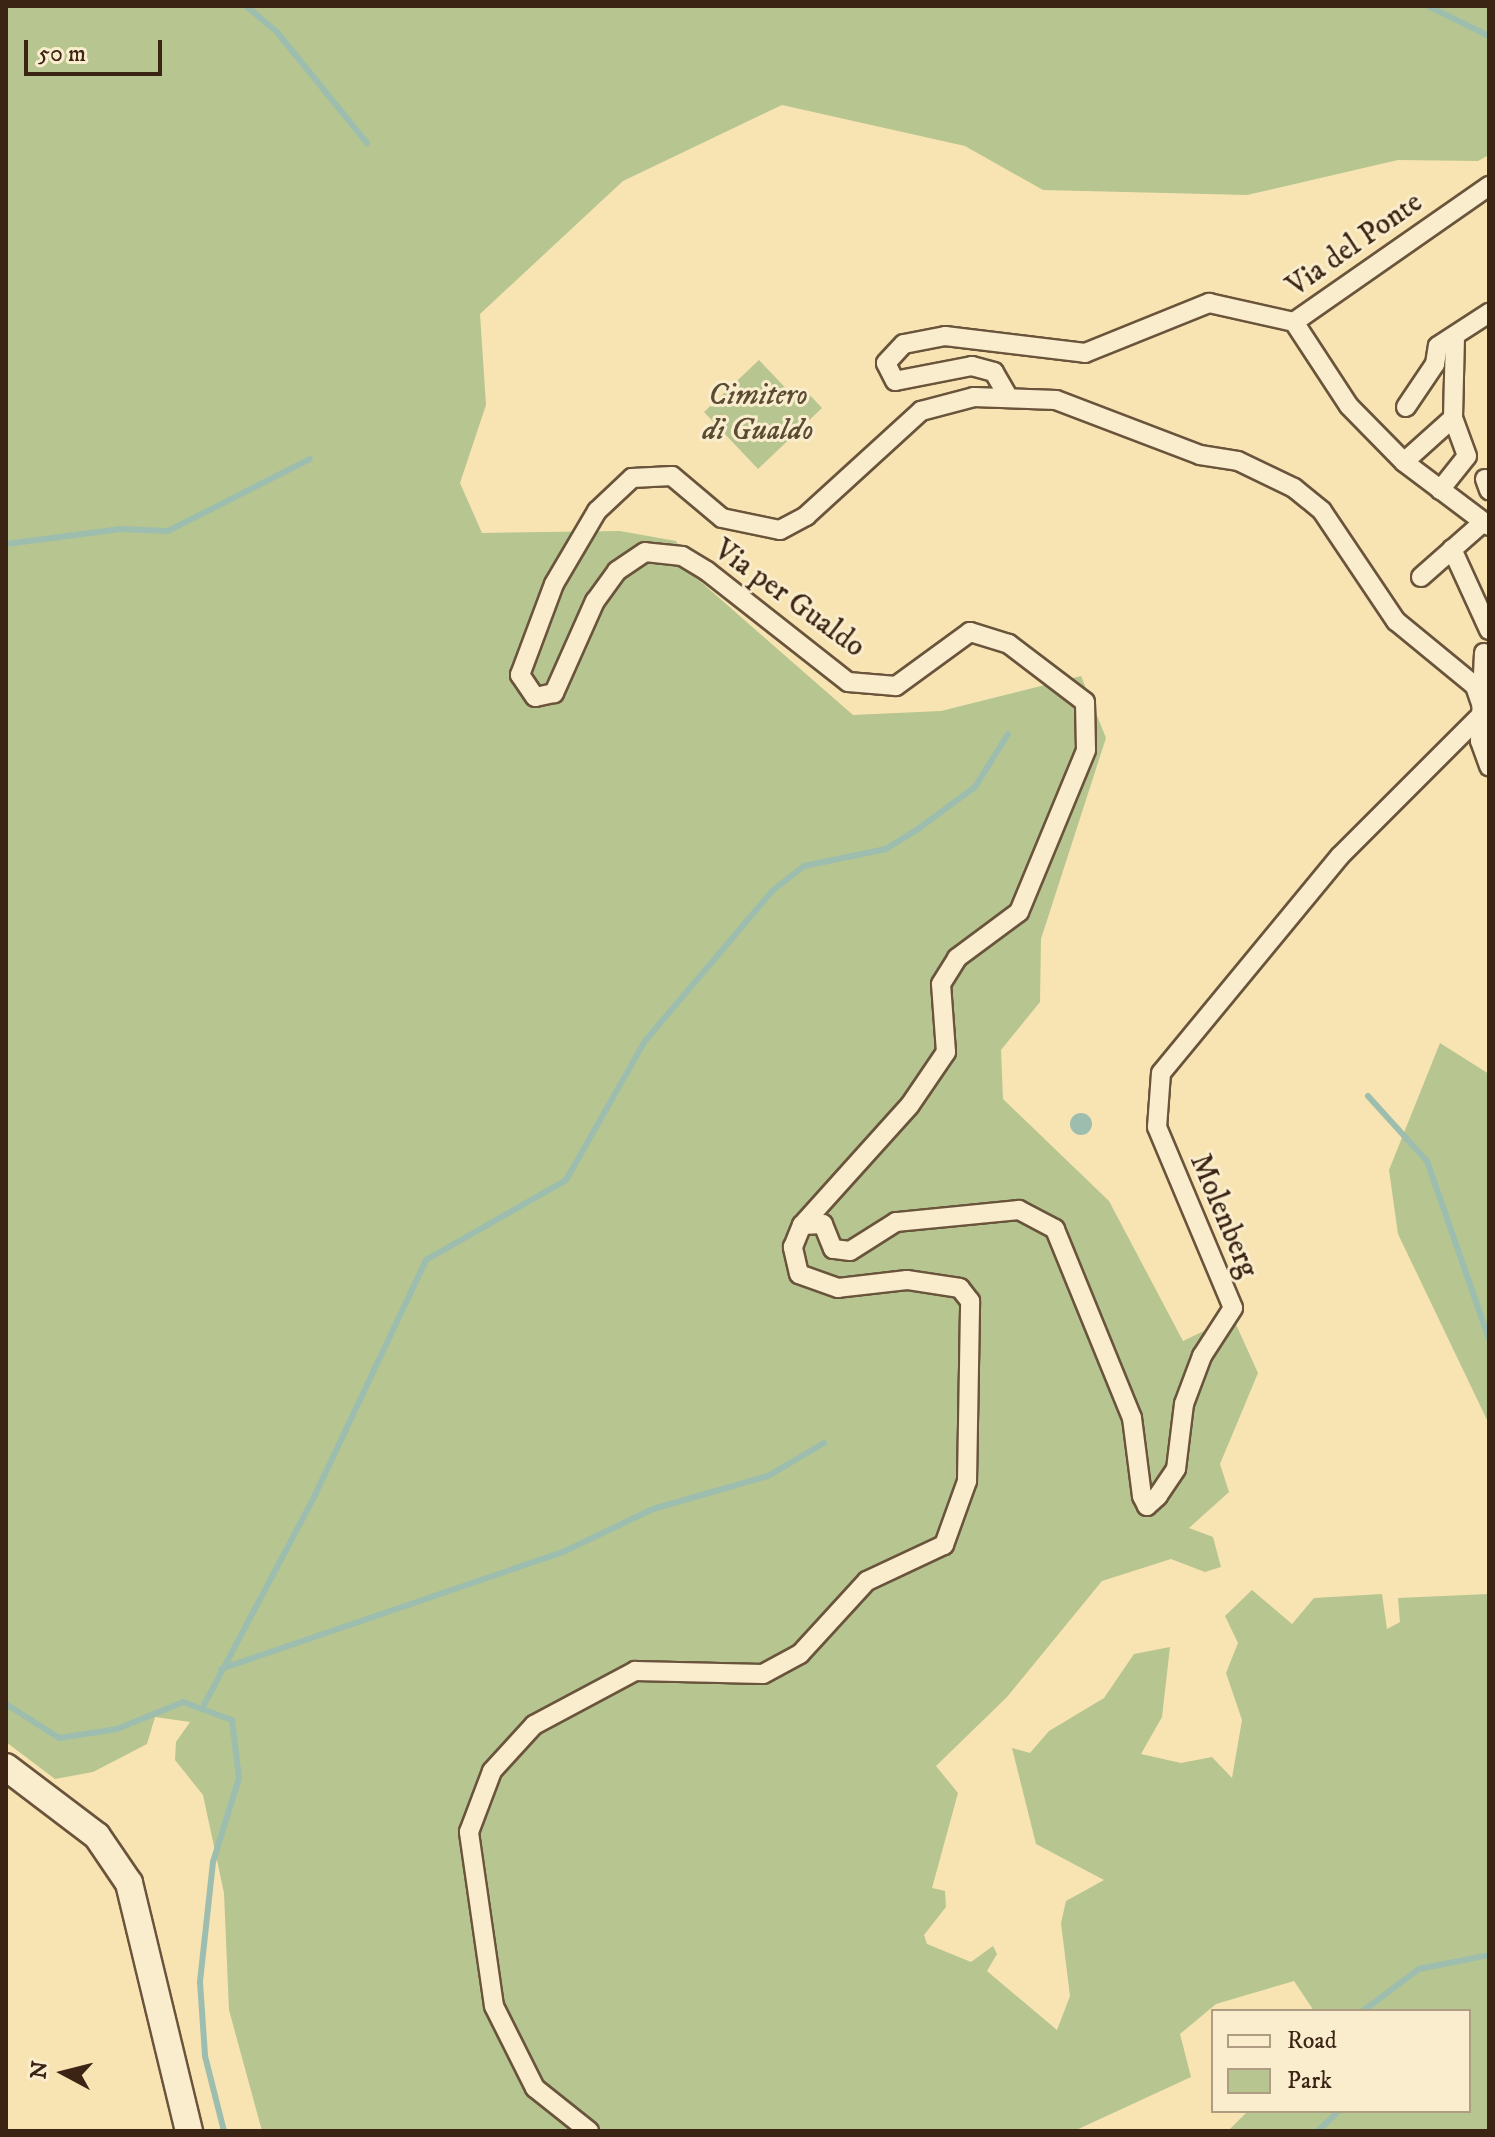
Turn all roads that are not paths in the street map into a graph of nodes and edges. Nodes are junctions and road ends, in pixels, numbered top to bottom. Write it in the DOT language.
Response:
graph roads {
  1 [pos="1489,186"];
  2 [pos="1489,313"];
  3 [pos="1294,322"];
  4 [pos="1455,336"];
  5 [pos="1006,393"];
  6 [pos="1406,407"];
  7 [pos="1453,418"];
  8 [pos="1404,462"];
  9 [pos="1440,490"];
  10 [pos="1485,526"];
  11 [pos="1452,549"];
  12 [pos="1421,577"];
  13 [pos="1489,630"];
  14 [pos="1487,648"];
  15 [pos="1457,675"];
  16 [pos="1484,712"];
  17 [pos="1489,766"];
  18 [pos="802,1225"];
  19 [pos="6,1767"];
  20 [pos="189,2131"];
  21 [pos="589,2131"];
  1 -- 3 [label="street, Via del Ponte"];
  2 -- 4 [label="street"];
  3 -- 5 [label="street, Via del Ponte"];
  3 -- 8 [label="street"];
  4 -- 6 [label="street"];
  4 -- 7 [label="street"];
  5 -- 15 [label="street, Via per Gualdo"];
  5 -- 18 [label="street, Via per Gualdo"];
  7 -- 8 [label="street"];
  7 -- 9 [label="street"];
  8 -- 9 [label="street"];
  9 -- 10 [label="street"];
  10 -- 11 [label="street"];
  11 -- 12 [label="street"];
  11 -- 13 [label="street"];
  14 -- 15 [label="street"];
  14 -- 16 [label="street"];
  15 -- 16 [label="street, Via per Gualdo"];
  16 -- 17 [label="street"];
  16 -- 18 [label="street, Molenberg"];
  18 -- 21 [label="street"];
  19 -- 20 [label="main road"];
}
